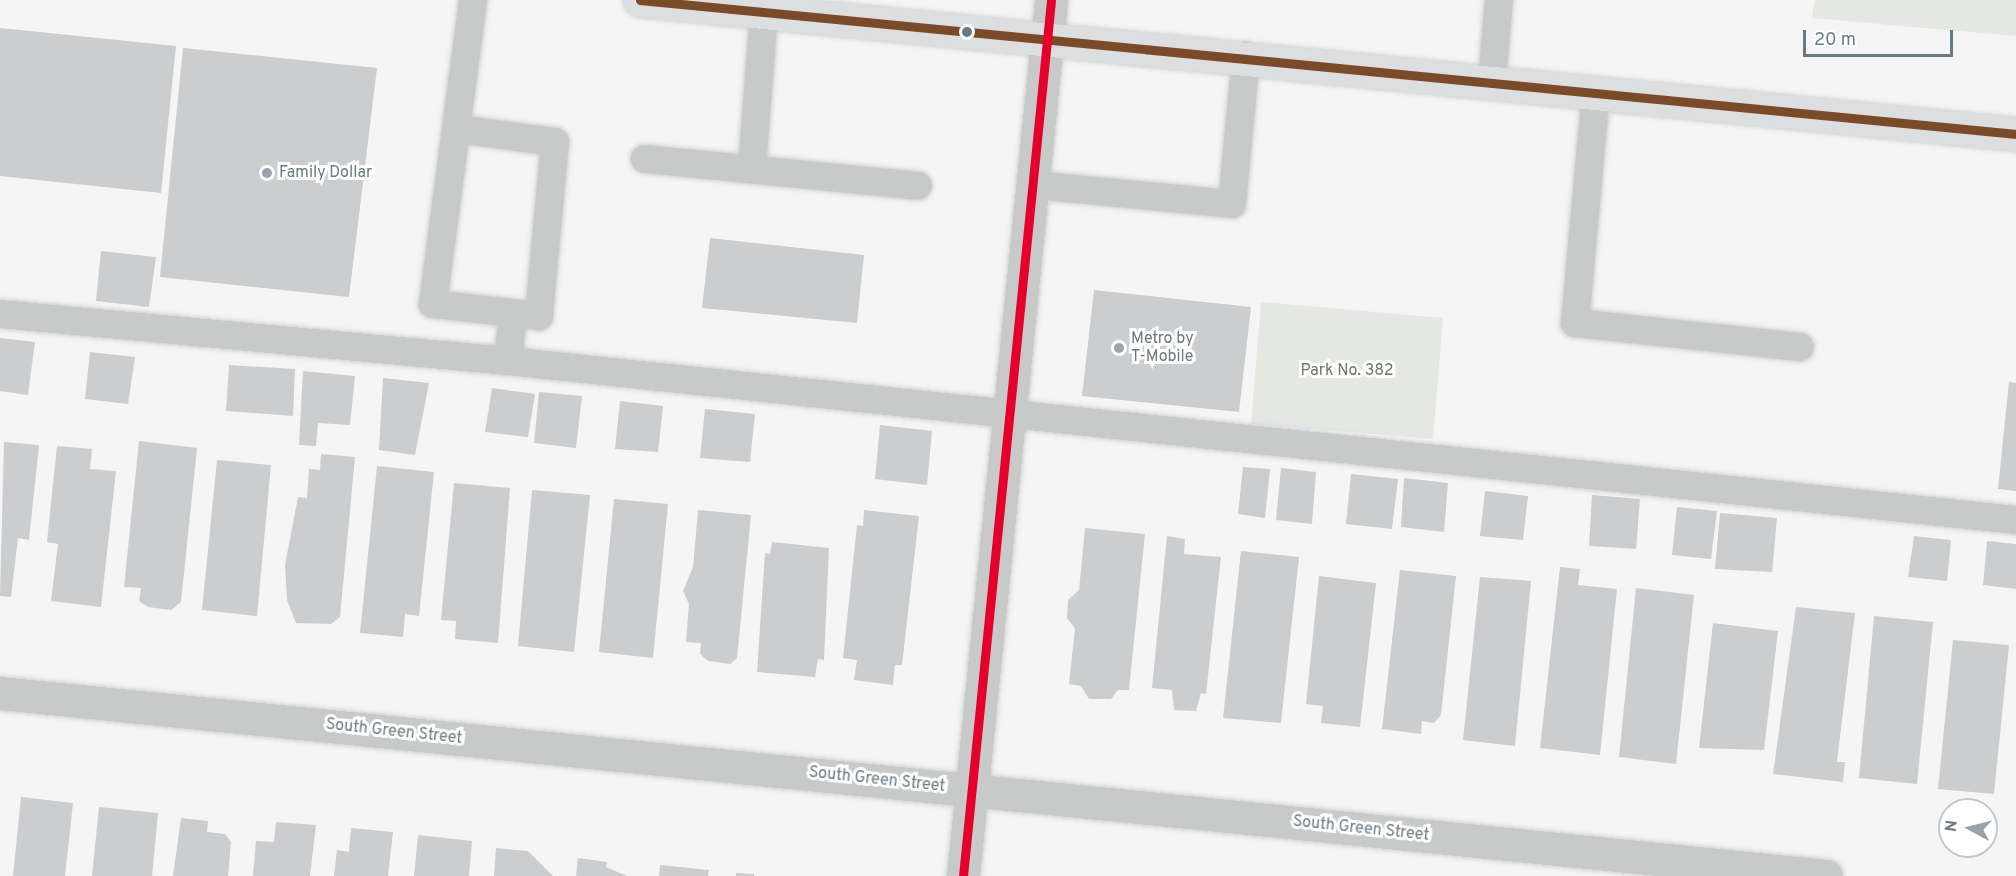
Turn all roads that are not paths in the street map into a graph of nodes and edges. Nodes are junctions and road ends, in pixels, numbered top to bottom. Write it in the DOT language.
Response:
graph roads {
  1 [pos="473,0"];
  2 [pos="640,0"];
  3 [pos="1052,0"];
  4 [pos="1499,0"];
  5 [pos="764,11"];
  6 [pos="1048,38"];
  7 [pos="1246,56"];
  8 [pos="1492,81"];
  9 [pos="1596,92"];
  10 [pos="458,129"];
  11 [pos="2016,134"];
  12 [pos="645,159"];
  13 [pos="752,168"];
  14 [pos="1034,185"];
  15 [pos="918,186"];
  16 [pos="513,313"];
  17 [pos="0,314"];
  18 [pos="1800,347"];
  19 [pos="508,361"];
  20 [pos="1007,416"];
  21 [pos="2016,520"];
  22 [pos="0,693"];
  23 [pos="972,790"];
  24 [pos="963,876"];
  25 [pos="1826,876"];
  1 -- 10 [label="lane"];
  2 -- 5 [label="main road"];
  3 -- 6 [label="street"];
  4 -- 8 [label="lane"];
  5 -- 6 [label="main road"];
  5 -- 13 [label="lane"];
  6 -- 7 [label="main road"];
  6 -- 14 [label="street"];
  7 -- 8 [label="main road"];
  7 -- 14 [label="lane"];
  8 -- 9 [label="main road"];
  9 -- 11 [label="main road"];
  9 -- 18 [label="lane"];
  10 -- 16 [label="lane"];
  10 -- 16 [label="lane"];
  12 -- 13 [label="lane"];
  13 -- 15 [label="lane"];
  14 -- 20 [label="street"];
  16 -- 19 [label="lane"];
  17 -- 19 [label="lane"];
  19 -- 20 [label="lane"];
  20 -- 21 [label="lane"];
  20 -- 23 [label="street"];
  22 -- 23 [label="street, South Green Street"];
  23 -- 24 [label="street"];
  23 -- 25 [label="street, South Green Street"];
}
